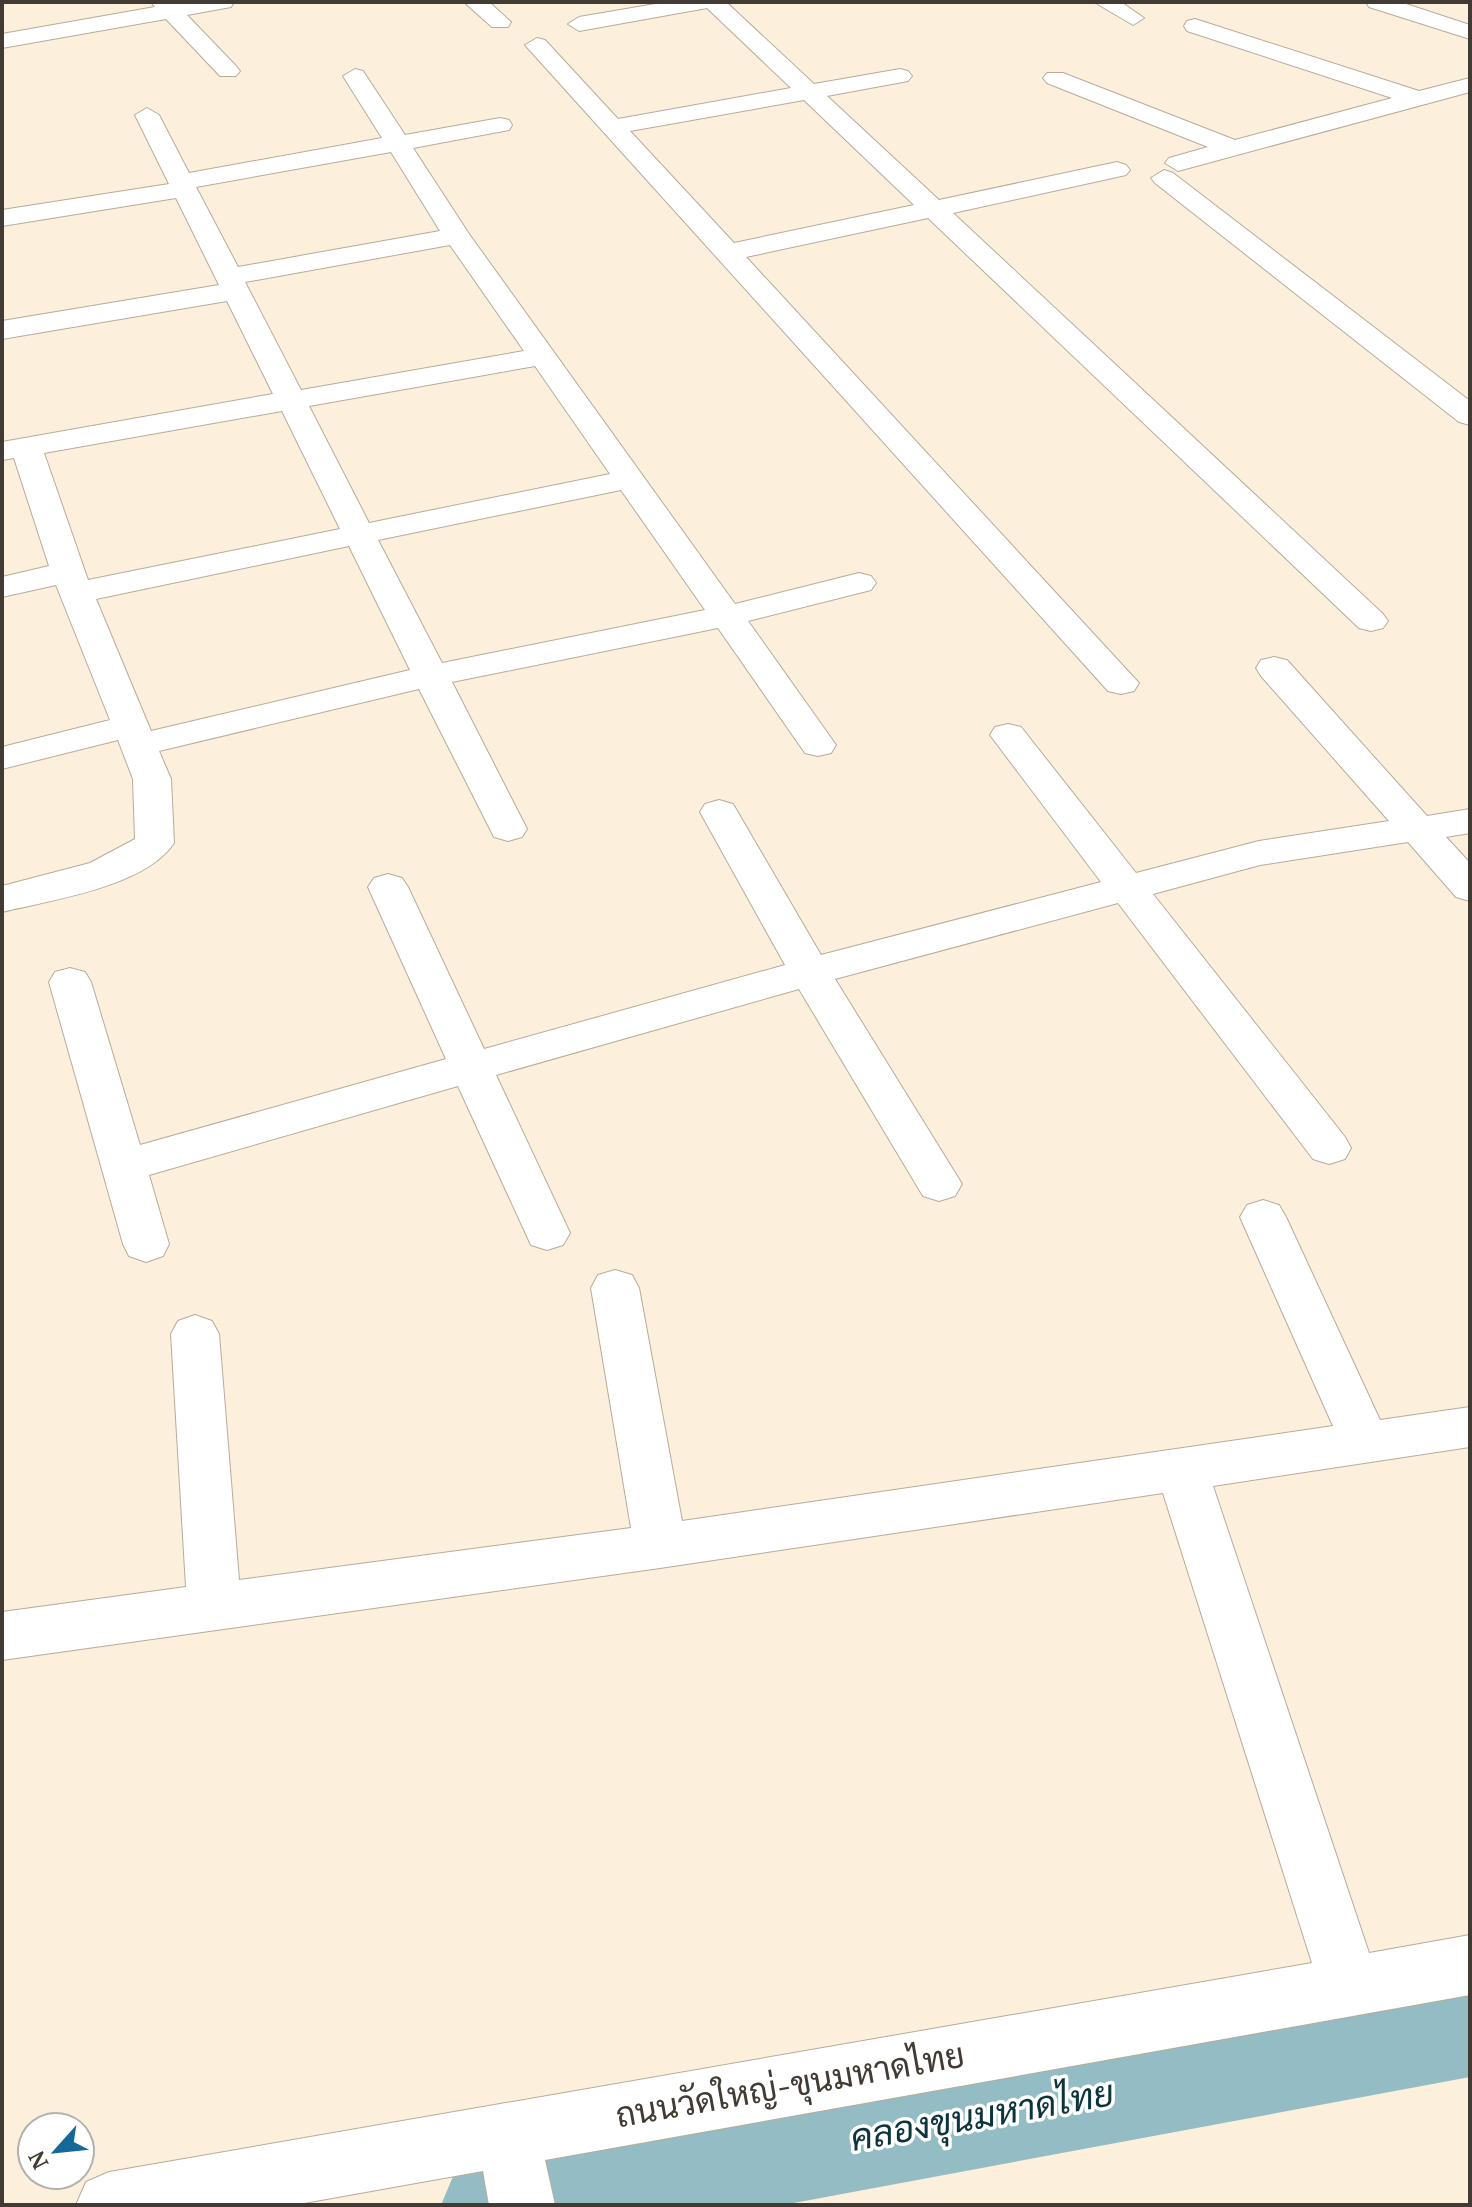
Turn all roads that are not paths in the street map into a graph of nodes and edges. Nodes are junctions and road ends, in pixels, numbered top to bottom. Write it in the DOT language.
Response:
graph roads {
  1 [pos="223,2"];
  2 [pos="475,2"];
  3 [pos="705,2"];
  4 [pos="713,2"];
  5 [pos="1105,2"];
  6 [pos="1377,2"];
  7 [pos="167,7"];
  8 [pos="1133,18"];
  9 [pos="500,22"];
  10 [pos="579,24"];
  11 [pos="1195,26"];
  12 [pos="1470,32"];
  13 [pos="2,41"];
  14 [pos="537,45"];
  15 [pos="228,71"];
  16 [pos="355,76"];
  17 [pos="900,76"];
  18 [pos="1055,78"];
  19 [pos="1470,85"];
  20 [pos="807,91"];
  21 [pos="1418,99"];
  22 [pos="147,115"];
  23 [pos="500,125"];
  24 [pos="612,127"];
  25 [pos="399,144"];
  26 [pos="1233,148"];
  27 [pos="1149,164"];
  28 [pos="182,185"];
  29 [pos="934,211"];
  30 [pos="2,218"];
  31 [pos="457,236"];
  32 [pos="727,253"];
  33 [pos="232,284"];
  34 [pos="2,330"];
  35 [pos="544,356"];
  36 [pos="289,399"];
  37 [pos="1470,416"];
  38 [pos="14,448"];
  39 [pos="630,479"];
  40 [pos="359,536"];
  41 [pos="73,582"];
  42 [pos="859,583"];
  43 [pos="2,587"];
  44 [pos="727,616"];
  45 [pos="1371,621"];
  46 [pos="1274,668"];
  47 [pos="430,676"];
  48 [pos="1121,683"];
  49 [pos="1008,735"];
  50 [pos="135,736"];
  51 [pos="818,745"];
  52 [pos="2,758"];
  53 [pos="719,812"];
  54 [pos="1470,821"];
  55 [pos="508,829"];
  56 [pos="1415,829"];
  57 [pos="388,887"];
  58 [pos="1127,888"];
  59 [pos="1470,888"];
  60 [pos="2,899"];
  61 [pos="810,972"];
  62 [pos="70,982"];
  63 [pos="471,1066"];
  64 [pos="1329,1148"];
  65 [pos="122,1166"];
  66 [pos="939,1184"];
  67 [pos="1263,1217"];
  68 [pos="547,1233"];
  69 [pos="146,1244"];
  70 [pos="615,1288"];
  71 [pos="195,1334"];
  72 [pos="1470,1427"];
  73 [pos="1366,1443"];
  74 [pos="1182,1471"];
  75 [pos="660,1546"];
  76 [pos="214,1606"];
  77 [pos="2,1636"];
  78 [pos="1470,1965"];
  79 [pos="1350,1986"];
  80 [pos="508,2135"];
  81 [pos="521,2201"];
  82 [pos="109,2205"];
  1 -- 7 [label="street"];
  2 -- 9 [label="street"];
  3 -- 10 [label="street"];
  4 -- 20 [label="street"];
  5 -- 8 [label="street"];
  6 -- 12 [label="street"];
  7 -- 13 [label="street"];
  7 -- 15 [label="street"];
  11 -- 21 [label="street"];
  14 -- 24 [label="street"];
  16 -- 25 [label="street"];
  17 -- 20 [label="street"];
  18 -- 26 [label="street"];
  19 -- 21 [label="street"];
  20 -- 24 [label="street"];
  20 -- 29 [label="street"];
  21 -- 26 [label="street"];
  22 -- 28 [label="street"];
  23 -- 25 [label="street"];
  24 -- 32 [label="street"];
  25 -- 28 [label="street"];
  25 -- 31 [label="street"];
  26 -- 27 [label="street"];
  27 -- 29 [label="street"];
  27 -- 37 [label="street"];
  28 -- 30 [label="street"];
  28 -- 33 [label="street"];
  29 -- 32 [label="street"];
  29 -- 45 [label="street"];
  31 -- 33 [label="street"];
  31 -- 35 [label="street"];
  32 -- 48 [label="street"];
  33 -- 34 [label="street"];
  33 -- 36 [label="street"];
  35 -- 36 [label="street"];
  35 -- 39 [label="street"];
  36 -- 38 [label="street"];
  36 -- 40 [label="street"];
  38 -- 41 [label="street"];
  39 -- 40 [label="street"];
  39 -- 44 [label="street"];
  40 -- 41 [label="street"];
  40 -- 47 [label="street"];
  41 -- 43 [label="street"];
  41 -- 50 [label="street"];
  42 -- 44 [label="street"];
  44 -- 47 [label="street"];
  44 -- 51 [label="street"];
  46 -- 56 [label="street"];
  47 -- 50 [label="street"];
  47 -- 55 [label="street"];
  49 -- 58 [label="street"];
  50 -- 52 [label="street"];
  50 -- 60 [label="street"];
  53 -- 61 [label="street"];
  54 -- 56 [label="street"];
  56 -- 58 [label="street"];
  56 -- 59 [label="street"];
  57 -- 63 [label="street"];
  58 -- 61 [label="street"];
  58 -- 64 [label="street"];
  61 -- 63 [label="street"];
  61 -- 66 [label="street"];
  62 -- 65 [label="street"];
  63 -- 65 [label="street"];
  63 -- 68 [label="street"];
  65 -- 69 [label="street"];
  67 -- 73 [label="street"];
  70 -- 75 [label="street"];
  71 -- 76 [label="street"];
  72 -- 73 [label="street"];
  73 -- 74 [label="street"];
  74 -- 75 [label="street"];
  74 -- 79 [label="street"];
  75 -- 76 [label="street"];
  76 -- 77 [label="street"];
  78 -- 79 [label="street, ถนนวัดใหญ่-ขุนมหาดไทย"];
  79 -- 80 [label="street, ถนนวัดใหญ่-ขุนมหาดไทย"];
  80 -- 81 [label="street"];
  80 -- 82 [label="street, ถนนวัดใหญ่-ขุนมหาดไทย"];
}
